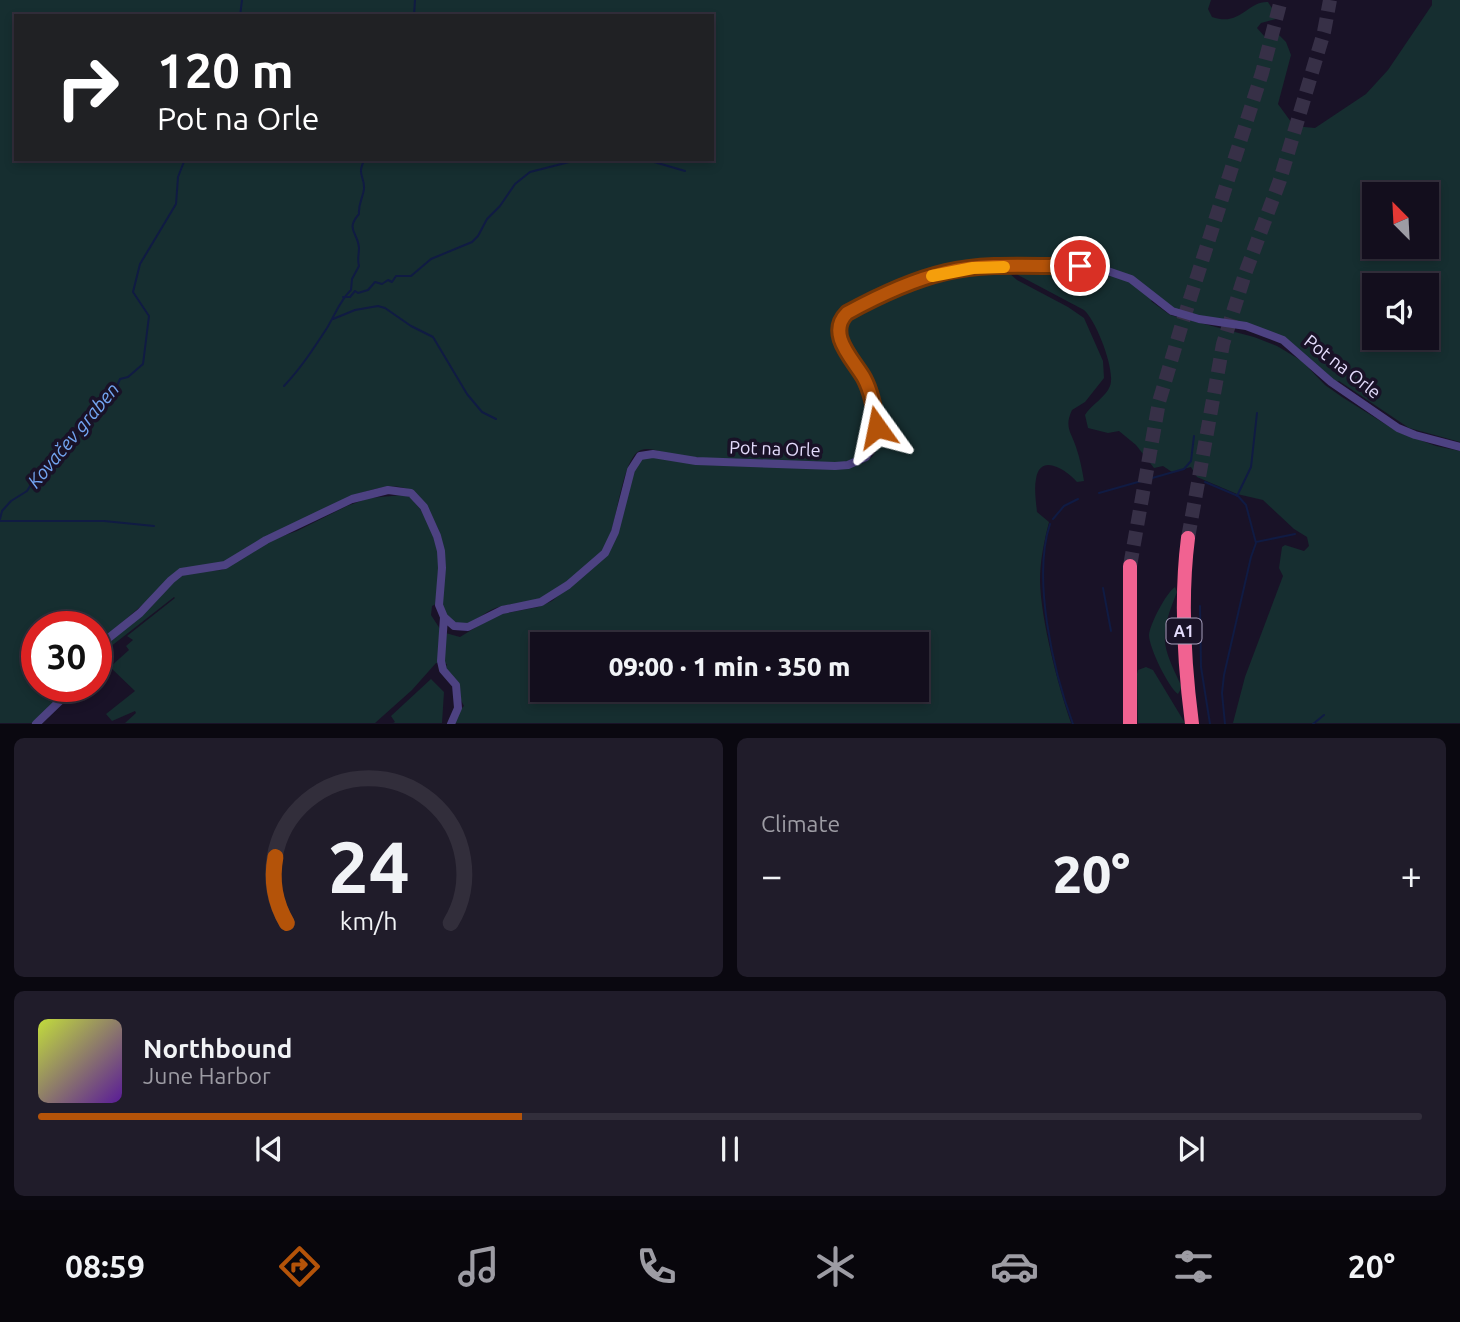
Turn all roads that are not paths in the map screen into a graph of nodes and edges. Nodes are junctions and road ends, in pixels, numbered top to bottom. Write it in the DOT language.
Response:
graph roads {
  1 [pos="1460,447"];
  2 [pos="1188,538"];
  3 [pos="1130,566"];
  4 [pos="444,617"];
  5 [pos="112,635"];
  6 [pos="59,702"];
  7 [pos="36,723"];
  8 [pos="451,723"];
  9 [pos="1130,723"];
  10 [pos="1192,723"];
  1 -- 4 [label="street, Pot na Orle"];
  2 -- 10 [label="highway, A1"];
  3 -- 9 [label="highway"];
  4 -- 5 [label="street"];
  4 -- 8 [label="street"];
  6 -- 7 [label="street"];
}
